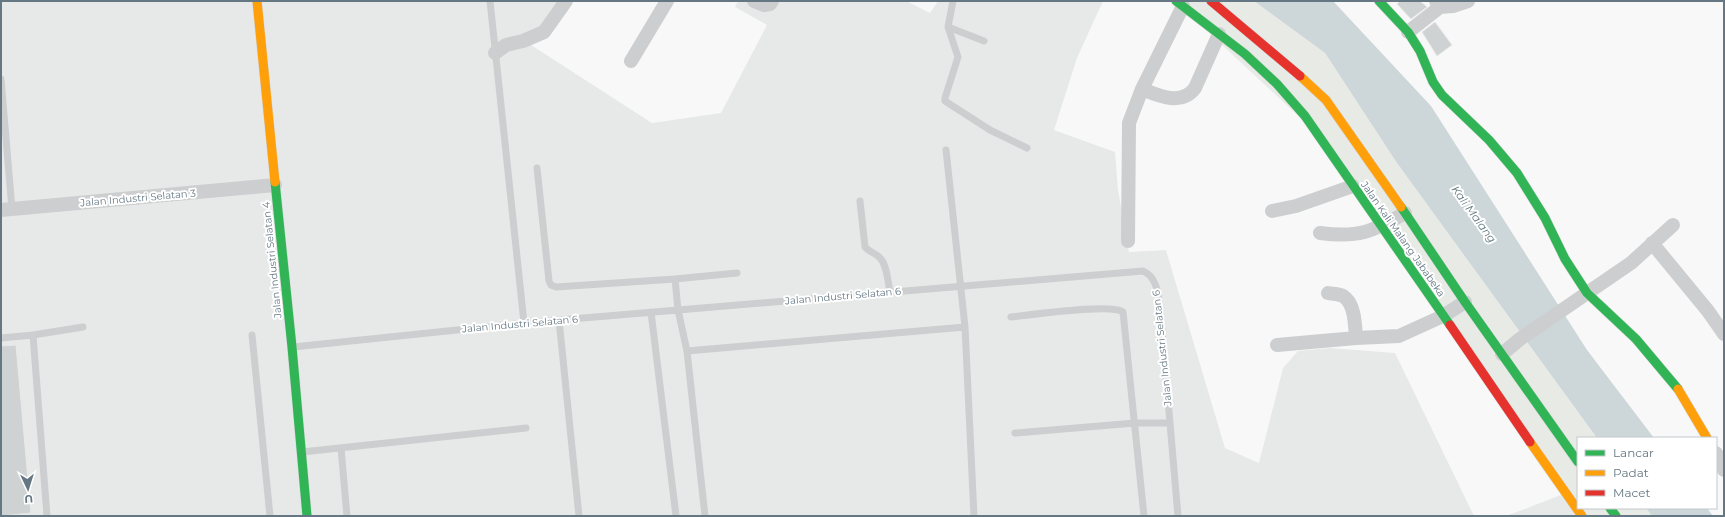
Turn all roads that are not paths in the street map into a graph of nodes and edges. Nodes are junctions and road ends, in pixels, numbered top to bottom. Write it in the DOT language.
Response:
graph roads {
  1 [pos="257,1"];
  2 [pos="490,1"];
  3 [pos="566,1"];
  4 [pos="667,1"];
  5 [pos="754,1"];
  6 [pos="772,1"];
  7 [pos="954,1"];
  8 [pos="1211,1"];
  9 [pos="1379,1"];
  10 [pos="1468,1"];
  11 [pos="1180,4"];
  12 [pos="1438,4"];
  13 [pos="948,27"];
  14 [pos="1408,32"];
  15 [pos="1219,34"];
  16 [pos="984,41"];
  17 [pos="495,53"];
  18 [pos="631,61"];
  19 [pos="1,79"];
  20 [pos="1142,89"];
  21 [pos="1026,148"];
  22 [pos="946,150"];
  23 [pos="537,168"];
  24 [pos="274,186"];
  25 [pos="1353,186"];
  26 [pos="860,201"];
  27 [pos="6,209"];
  28 [pos="1272,211"];
  29 [pos="1405,214"];
  30 [pos="1673,225"];
  31 [pos="1381,227"];
  32 [pos="1320,233"];
  33 [pos="1128,240"];
  34 [pos="1652,243"];
  35 [pos="737,273"];
  36 [pos="674,279"];
  37 [pos="961,286"];
  38 [pos="890,292"];
  39 [pos="1328,292"];
  40 [pos="1582,296"];
  41 [pos="1465,302"];
  42 [pos="678,310"];
  43 [pos="651,312"];
  44 [pos="1443,316"];
  45 [pos="1011,317"];
  46 [pos="560,320"];
  47 [pos="524,323"];
  48 [pos="83,327"];
  49 [pos="965,327"];
  50 [pos="1724,334"];
  51 [pos="33,335"];
  52 [pos="252,335"];
  53 [pos="1,338"];
  54 [pos="1356,338"];
  55 [pos="1278,345"];
  56 [pos="292,347"];
  57 [pos="687,351"];
  58 [pos="1502,354"];
  59 [pos="1135,423"];
  60 [pos="1170,423"];
  61 [pos="526,428"];
  62 [pos="1015,433"];
  63 [pos="1706,437"];
  64 [pos="341,448"];
  65 [pos="302,452"];
  66 [pos="1717,455"];
  67 [pos="1577,461"];
  68 [pos="1724,470"];
  69 [pos="1577,509"];
  70 [pos="47,516"];
  71 [pos="270,516"];
  72 [pos="307,516"];
  73 [pos="347,516"];
  74 [pos="579,516"];
  75 [pos="676,516"];
  76 [pos="705,516"];
  77 [pos="974,516"];
  78 [pos="1144,516"];
  79 [pos="1178,516"];
  1 -- 24 [label="main road, Jalan Industri Selatan 4"];
  2 -- 17 [label="lane"];
  3 -- 17 [label="street"];
  4 -- 18 [label="street"];
  5 -- 6 [label="street"];
  7 -- 13 [label="lane"];
  8 -- 29 [label="main road, Jalan Kali Malang Jababeka"];
  9 -- 14 [label="main road"];
  10 -- 12 [label="street"];
  11 -- 15 [label="main road, Jalan Kali Malang Jababeka"];
  11 -- 20 [label="street"];
  12 -- 14 [label="street"];
  13 -- 16 [label="lane"];
  13 -- 21 [label="lane"];
  14 -- 40 [label="main road"];
  15 -- 20 [label="street"];
  15 -- 25 [label="main road, Jalan Kali Malang Jababeka"];
  17 -- 47 [label="lane"];
  19 -- 27 [label="lane"];
  20 -- 33 [label="street"];
  22 -- 37 [label="lane"];
  23 -- 36 [label="lane"];
  24 -- 27 [label="street, Jalan Industri Selatan 3"];
  24 -- 56 [label="main road, Jalan Industri Selatan 4"];
  25 -- 28 [label="street"];
  25 -- 31 [label="main road, Jalan Kali Malang Jababeka"];
  26 -- 38 [label="lane"];
  29 -- 31 [label="street"];
  29 -- 41 [label="main road, Jalan Kali Malang Jababeka"];
  30 -- 34 [label="street"];
  31 -- 32 [label="street"];
  31 -- 44 [label="main road, Jalan Kali Malang Jababeka"];
  34 -- 40 [label="street"];
  34 -- 50 [label="street"];
  35 -- 36 [label="lane"];
  36 -- 42 [label="lane"];
  37 -- 38 [label="lane, Jalan Industri Selatan 6"];
  37 -- 49 [label="lane"];
  37 -- 60 [label="lane, Jalan Industri Selatan 6"];
  38 -- 42 [label="lane, Jalan Industri Selatan 6"];
  39 -- 54 [label="street"];
  40 -- 58 [label="street"];
  40 -- 63 [label="main road"];
  41 -- 44 [label="street"];
  41 -- 58 [label="main road, Jalan Kali Malang Jababeka"];
  42 -- 43 [label="lane, Jalan Industri Selatan 6"];
  42 -- 57 [label="lane"];
  43 -- 46 [label="lane, Jalan Industri Selatan 6"];
  43 -- 75 [label="lane"];
  44 -- 54 [label="street"];
  44 -- 69 [label="main road, Jalan Kali Malang Jababeka"];
  45 -- 59 [label="lane"];
  46 -- 47 [label="lane, Jalan Industri Selatan 6"];
  46 -- 74 [label="lane"];
  47 -- 56 [label="lane, Jalan Industri Selatan 6"];
  48 -- 51 [label="lane"];
  49 -- 57 [label="lane"];
  49 -- 77 [label="lane"];
  51 -- 53 [label="lane"];
  51 -- 70 [label="lane"];
  52 -- 71 [label="lane"];
  54 -- 55 [label="street"];
  56 -- 65 [label="main road, Jalan Industri Selatan 4"];
  57 -- 76 [label="lane"];
  58 -- 67 [label="main road, Jalan Kali Malang Jababeka"];
  59 -- 60 [label="lane"];
  59 -- 62 [label="lane"];
  59 -- 78 [label="lane"];
  60 -- 79 [label="lane, Jalan Industri Selatan 6"];
  61 -- 64 [label="lane"];
  64 -- 65 [label="lane"];
  64 -- 73 [label="lane"];
  65 -- 72 [label="main road, Jalan Industri Selatan 4"];
  66 -- 68 [label="street"];
}
